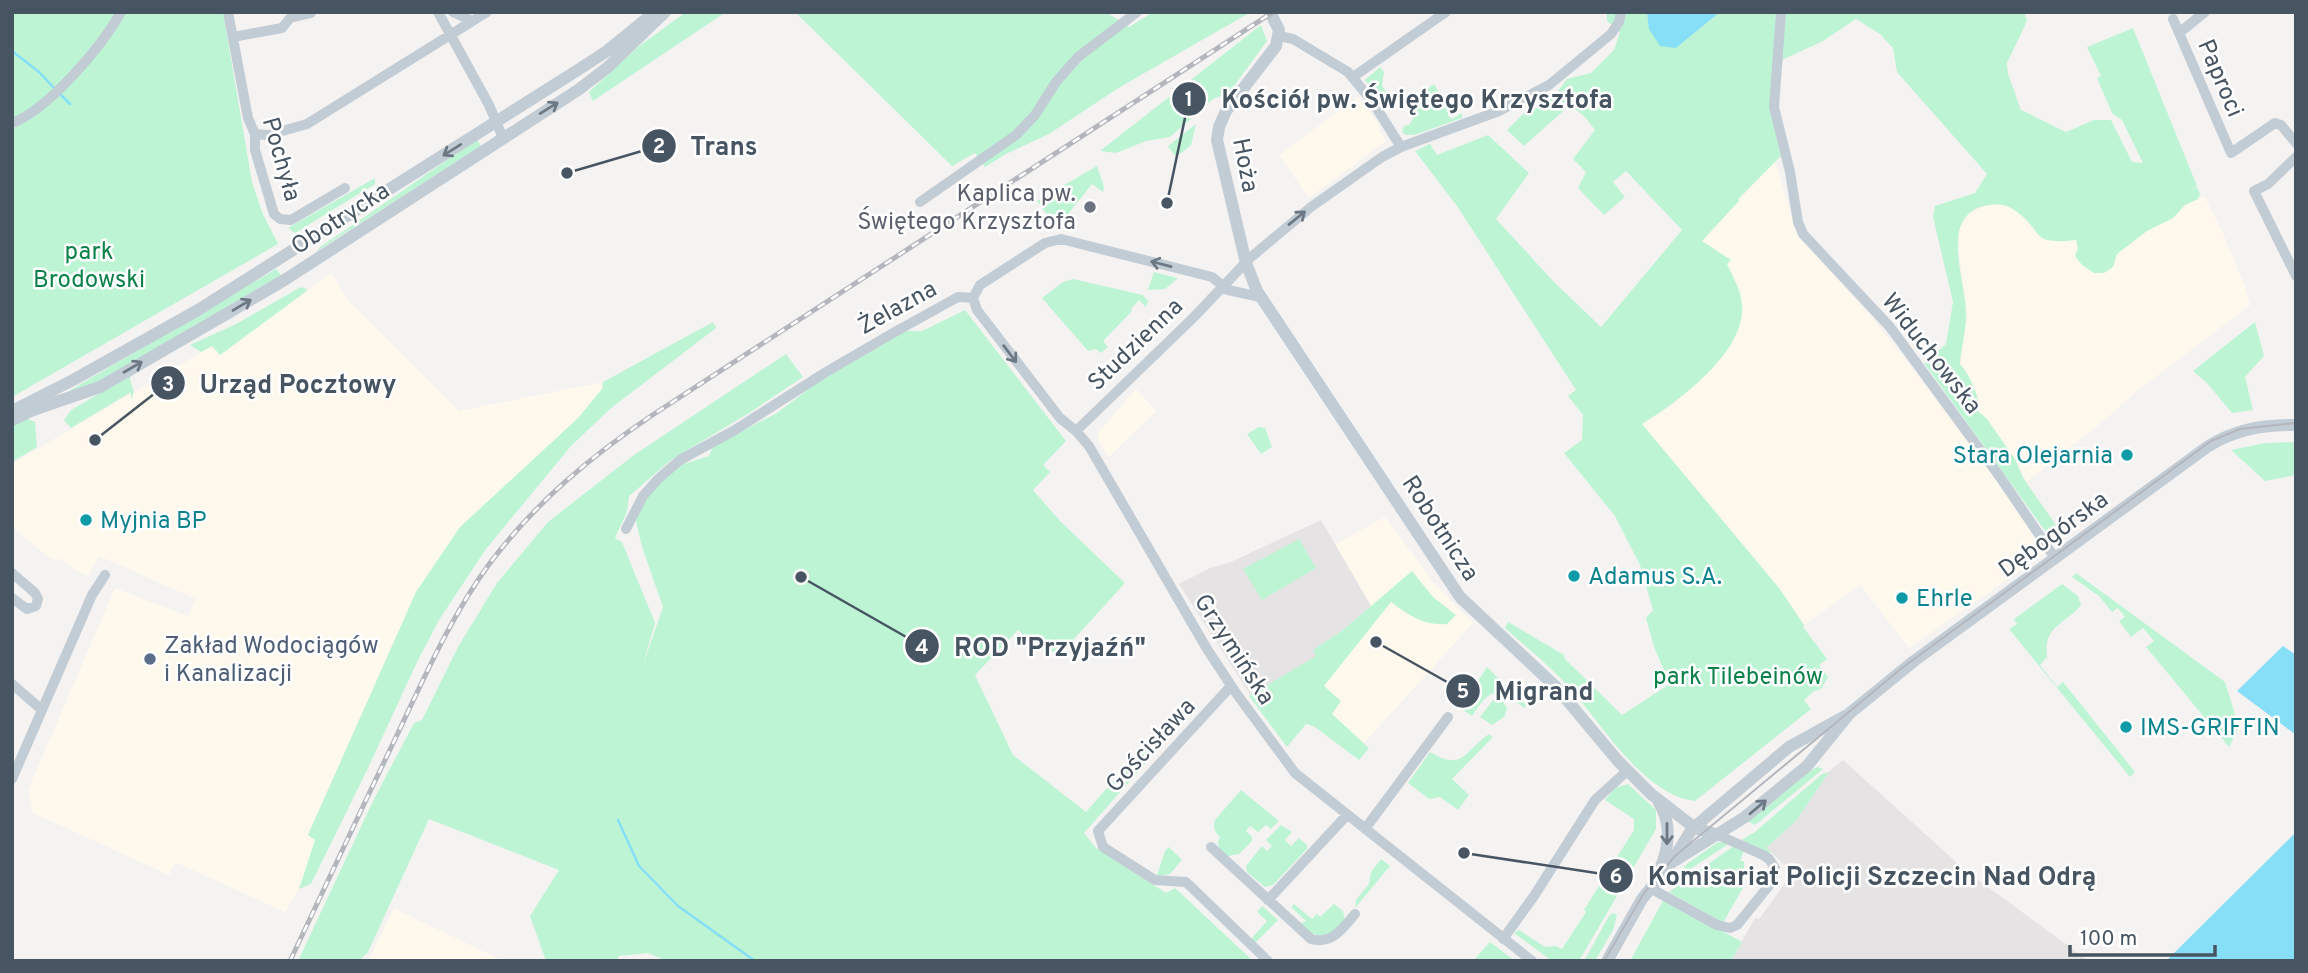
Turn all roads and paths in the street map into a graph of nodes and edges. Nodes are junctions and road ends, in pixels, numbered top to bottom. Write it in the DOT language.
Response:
graph roads {
  1 [pos="121,12"];
  2 [pos="228,12"];
  3 [pos="438,12"];
  4 [pos="453,12"];
  5 [pos="487,12"];
  6 [pos="655,12"];
  7 [pos="665,12"];
  8 [pos="1137,12"];
  9 [pos="1446,12"];
  10 [pos="1621,12"];
  11 [pos="1781,12"];
  12 [pos="2205,12"];
  13 [pos="311,13"];
  14 [pos="1272,16"];
  15 [pos="2173,19"];
  16 [pos="472,21"];
  17 [pos="2179,33"];
  18 [pos="450,35"];
  19 [pos="1279,36"];
  20 [pos="233,37"];
  21 [pos="1353,77"];
  22 [pos="497,121"];
  23 [pos="12,123"];
  24 [pos="255,134"];
  25 [pos="503,138"];
  26 [pos="2296,143"];
  27 [pos="1401,147"];
  28 [pos="2296,157"];
  29 [pos="345,188"];
  30 [pos="920,202"];
  31 [pos="1246,263"];
  32 [pos="2296,276"];
  33 [pos="1223,287"];
  34 [pos="1261,297"];
  35 [pos="973,298"];
  36 [pos="12,411"];
  37 [pos="12,420"];
  38 [pos="2296,425"];
  39 [pos="1076,431"];
  40 [pos="626,529"];
  41 [pos="2055,558"];
  42 [pos="12,573"];
  43 [pos="105,575"];
  44 [pos="12,598"];
  45 [pos="12,684"];
  46 [pos="1231,686"];
  47 [pos="42,710"];
  48 [pos="1850,713"];
  49 [pos="1448,717"];
  50 [pos="1628,771"];
  51 [pos="12,779"];
  52 [pos="1642,785"];
  53 [pos="1717,806"];
  54 [pos="1683,811"];
  55 [pos="1347,815"];
  56 [pos="1694,827"];
  57 [pos="1365,829"];
  58 [pos="1718,835"];
  59 [pos="1211,847"];
  60 [pos="1675,860"];
  61 [pos="1650,888"];
  62 [pos="1268,900"];
  63 [pos="1356,914"];
  64 [pos="1503,939"];
  65 [pos="1268,961"];
  66 [pos="1532,961"];
  67 [pos="1607,961"];
  1 -- 23 [label="street"];
  2 -- 20 [label="street, Pochyła"];
  3 -- 18 [label="street"];
  4 -- 16 [label="street"];
  5 -- 16 [label="street"];
  6 -- 22 [label="street, Obotrycka"];
  25 -- 7 [label="street, Obotrycka, one-way"];
  8 -- 30 [label="street"];
  9 -- 21 [label="street"];
  10 -- 27 [label="street, Studzienna"];
  11 -- 41 [label="street, Widuchowska"];
  12 -- 17 [label="street"];
  13 -- 20 [label="street"];
  14 -- 19 [label="street"];
  15 -- 17 [label="street, Paproci"];
  16 -- 18 [label="street"];
  17 -- 26 [label="street, Paproci"];
  18 -- 22 [label="street"];
  18 -- 24 [label="street"];
  19 -- 21 [label="street"];
  19 -- 31 [label="street, Hoża"];
  20 -- 24 [label="street, Pochyła"];
  21 -- 27 [label="street"];
  22 -- 25 [label="street"];
  22 -- 36 [label="street, Obotrycka, one-way"];
  24 -- 29 [label="street, Pochyła"];
  37 -- 25 [label="street, Obotrycka, one-way"];
  31 -- 27 [label="street, Studzienna, one-way"];
  28 -- 32 [label="street"];
  31 -- 33 [label="street, Studzienna"];
  31 -- 34 [label="street, Robotnicza"];
  33 -- 34 [label="street"];
  33 -- 35 [label="street, Żelazna, one-way"];
  33 -- 39 [label="street, Studzienna"];
  34 -- 50 [label="street, Robotnicza"];
  35 -- 39 [label="street, Grzymińska, one-way"];
  35 -- 40 [label="street, Żelazna"];
  38 -- 41 [label="street, Dębogórska"];
  39 -- 46 [label="street, Grzymińska"];
  41 -- 48 [label="street, Dębogórska"];
  42 -- 44 [label="street"];
  43 -- 47 [label="street"];
  45 -- 47 [label="street"];
  46 -- 55 [label="street, Grzymińska"];
  46 -- 65 [label="street, Gościsława"];
  47 -- 51 [label="street"];
  48 -- 53 [label="street, Dębogórska"];
  58 -- 48 [label="street, Dębogórska, one-way"];
  49 -- 57 [label="street"];
  50 -- 52 [label="street, Robotnicza"];
  50 -- 64 [label="street"];
  52 -- 54 [label="street, Robotnicza"];
  52 -- 56 [label="street, Robotnicza"];
  52 -- 61 [label="street, Robotnicza, one-way"];
  53 -- 54 [label="street"];
  53 -- 56 [label="street, Dębogórska"];
  54 -- 56 [label="street, Robotnicza"];
  55 -- 57 [label="street, Grzymińska"];
  55 -- 62 [label="street"];
  56 -- 58 [label="street"];
  56 -- 60 [label="street, Dębogórska"];
  57 -- 64 [label="street, Grzymińska"];
  58 -- 60 [label="street, Dębogórska"];
  58 -- 61 [label="street"];
  59 -- 62 [label="street"];
  60 -- 61 [label="street, Dębogórska"];
  61 -- 67 [label="street, Dębogórska"];
  62 -- 63 [label="street"];
  64 -- 66 [label="street, Grzymińska"];
}
